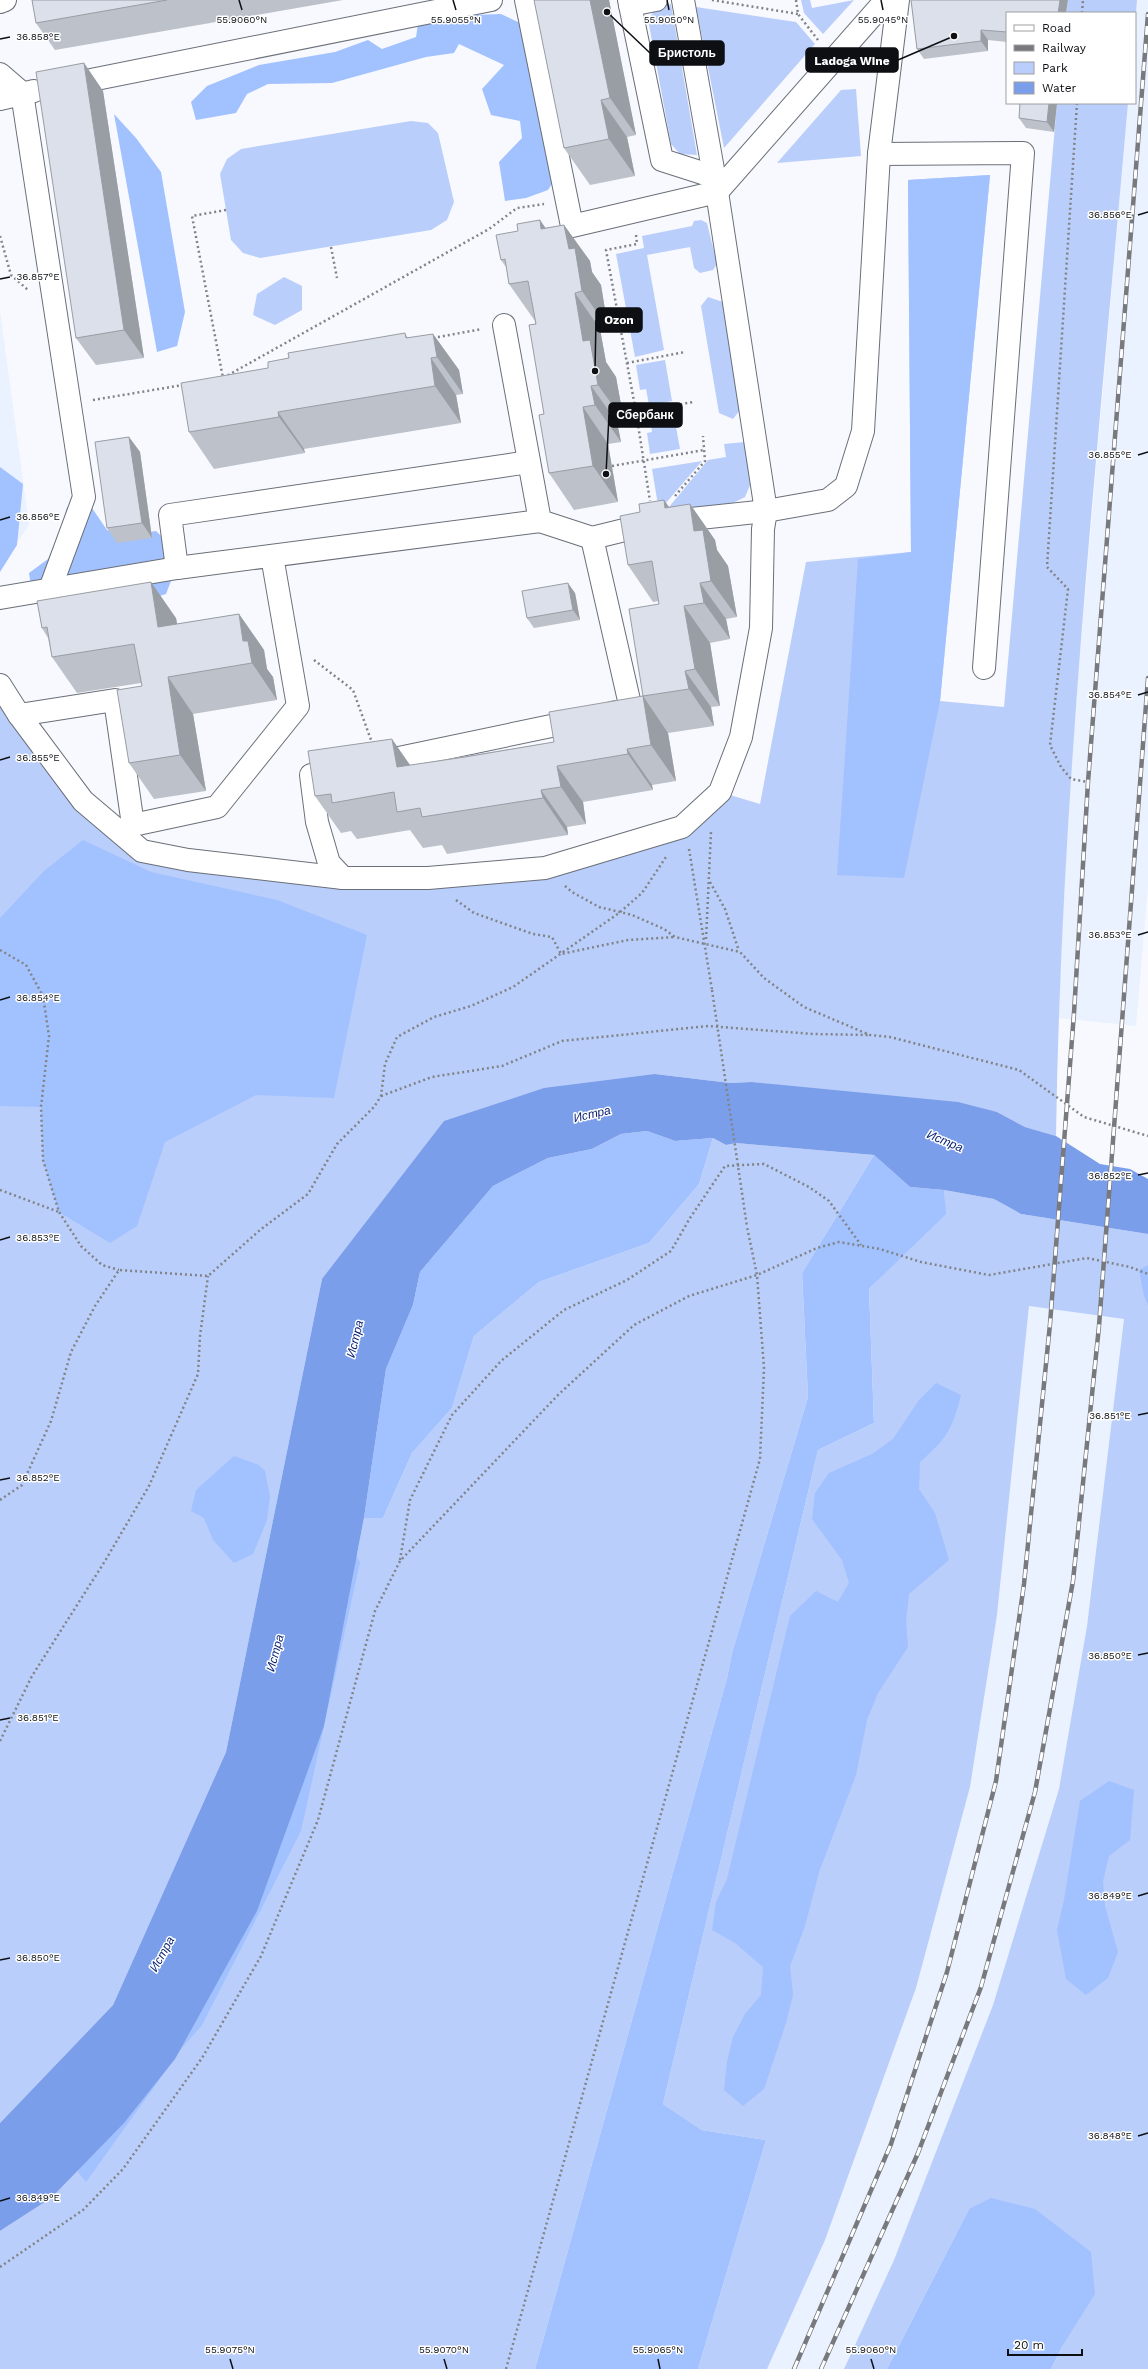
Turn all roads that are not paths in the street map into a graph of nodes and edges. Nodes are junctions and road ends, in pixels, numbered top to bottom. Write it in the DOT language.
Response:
graph roads {
  1 [pos="5,0"];
  2 [pos="491,0"];
  3 [pos="526,0"];
  4 [pos="656,0"];
  5 [pos="683,0"];
  6 [pos="886,0"];
  7 [pos="898,0"];
  8 [pos="0,2"];
  9 [pos="629,3"];
  10 [pos="0,74"];
  11 [pos="22,93"];
  12 [pos="0,99"];
  13 [pos="879,154"];
  14 [pos="716,185"];
  15 [pos="504,325"];
  16 [pos="529,462"];
  17 [pos="766,510"];
  18 [pos="540,521"];
  19 [pos="592,538"];
  20 [pos="272,556"];
  21 [pos="177,568"];
  22 [pos="50,590"];
  23 [pos="0,598"];
  24 [pos="984,668"];
  25 [pos="0,685"];
  26 [pos="19,715"];
  27 [pos="133,825"];
  28 [pos="142,851"];
  29 [pos="343,878"];
  1 -- 8 [label="street"];
  2 -- 11 [label="street"];
  3 -- 14 [label="street"];
  4 -- 9 [label="street"];
  5 -- 14 [label="street"];
  6 -- 14 [label="street"];
  7 -- 13 [label="street"];
  9 -- 14 [label="street"];
  10 -- 11 [label="street"];
  11 -- 12 [label="street"];
  11 -- 22 [label="street"];
  13 -- 17 [label="street"];
  13 -- 24 [label="street"];
  14 -- 17 [label="street"];
  15 -- 16 [label="street"];
  16 -- 18 [label="street"];
  16 -- 21 [label="street"];
  17 -- 19 [label="street"];
  17 -- 29 [label="street"];
  18 -- 19 [label="street"];
  18 -- 20 [label="street"];
  19 -- 29 [label="street"];
  20 -- 21 [label="street"];
  20 -- 27 [label="street"];
  21 -- 22 [label="street"];
  22 -- 23 [label="street"];
  25 -- 26 [label="street"];
  26 -- 27 [label="street"];
  26 -- 28 [label="street"];
  27 -- 28 [label="street"];
  28 -- 29 [label="street"];
}
